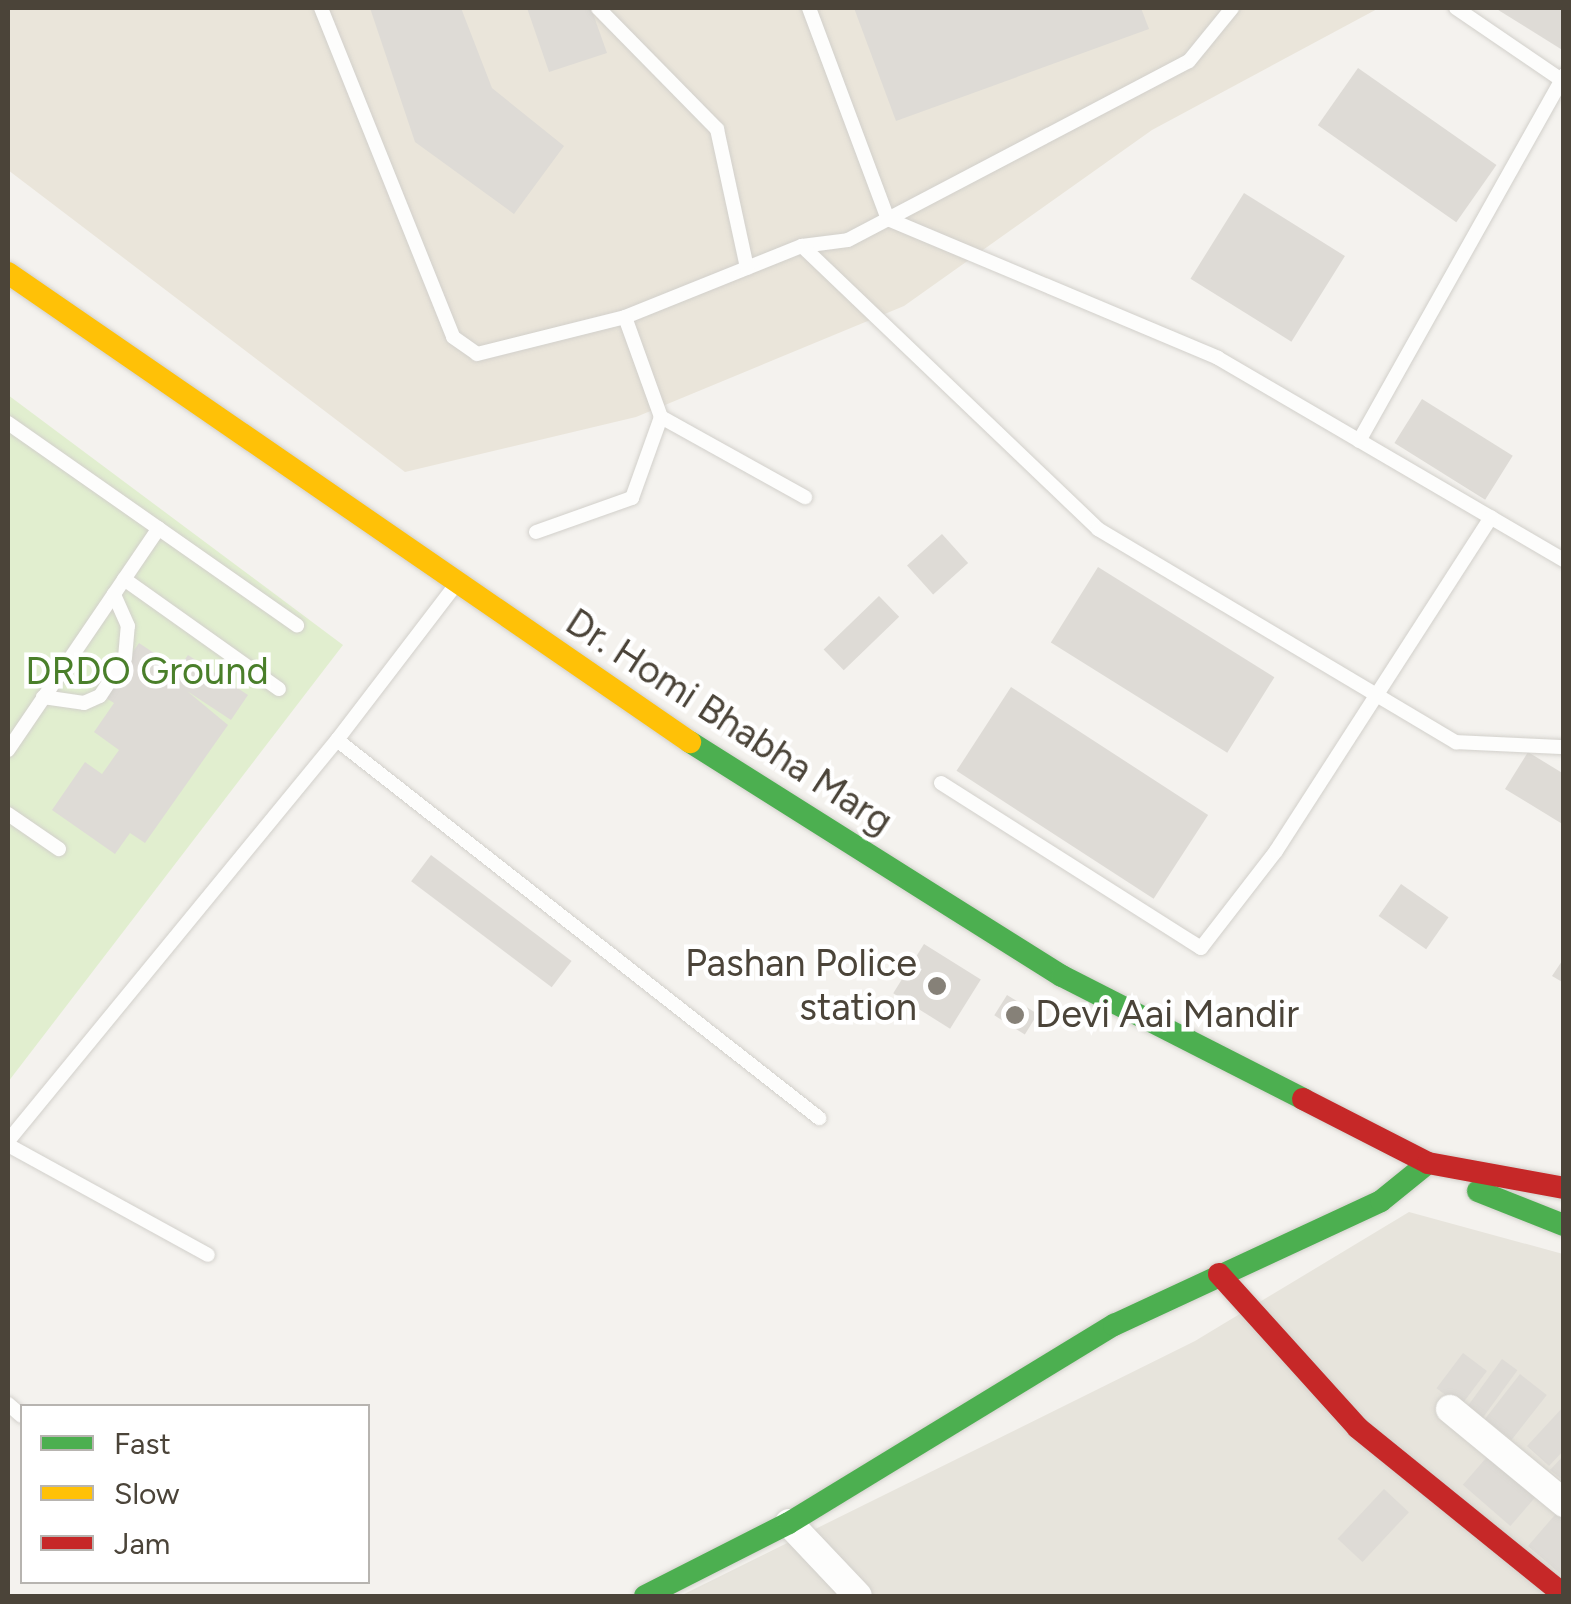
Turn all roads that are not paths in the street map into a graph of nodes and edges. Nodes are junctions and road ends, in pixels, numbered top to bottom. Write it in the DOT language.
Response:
graph roads {
  1 [pos="322,8"];
  2 [pos="598,8"];
  3 [pos="809,8"];
  4 [pos="1232,8"];
  5 [pos="1456,8"];
  6 [pos="1561,77"];
  7 [pos="888,219"];
  8 [pos="802,246"];
  9 [pos="747,268"];
  10 [pos="8,273"];
  11 [pos="626,317"];
  12 [pos="662,417"];
  13 [pos="8,424"];
  14 [pos="1359,440"];
  15 [pos="804,497"];
  16 [pos="1490,517"];
  17 [pos="159,528"];
  18 [pos="536,532"];
  19 [pos="1564,560"];
  20 [pos="124,580"];
  21 [pos="457,583"];
  22 [pos="114,594"];
  23 [pos="297,625"];
  24 [pos="279,689"];
  25 [pos="1378,694"];
  26 [pos="43,697"];
  27 [pos="337,740"];
  28 [pos="1564,746"];
  29 [pos="8,750"];
  30 [pos="941,783"];
  31 [pos="8,814"];
  32 [pos="59,849"];
  33 [pos="819,1118"];
  34 [pos="8,1143"];
  35 [pos="1437,1166"];
  36 [pos="1564,1188"];
  37 [pos="1564,1225"];
  38 [pos="208,1255"];
  39 [pos="1219,1274"];
  40 [pos="1450,1409"];
  41 [pos="1564,1503"];
  42 [pos="789,1523"];
  43 [pos="1564,1595"];
  44 [pos="645,1596"];
  45 [pos="858,1596"];
  1 -- 11 [label="lane"];
  2 -- 9 [label="lane"];
  3 -- 7 [label="lane"];
  4 -- 7 [label="lane"];
  5 -- 6 [label="lane"];
  6 -- 14 [label="lane"];
  7 -- 8 [label="lane"];
  7 -- 14 [label="lane"];
  8 -- 9 [label="lane"];
  8 -- 25 [label="lane"];
  9 -- 11 [label="lane"];
  10 -- 21 [label="main road, Dr. Homi Bhabha Marg"];
  11 -- 12 [label="lane"];
  12 -- 15 [label="lane"];
  12 -- 18 [label="lane"];
  13 -- 17 [label="lane"];
  14 -- 16 [label="lane"];
  16 -- 19 [label="lane"];
  16 -- 25 [label="lane"];
  17 -- 20 [label="lane"];
  17 -- 23 [label="lane"];
  20 -- 22 [label="lane"];
  20 -- 24 [label="lane"];
  21 -- 27 [label="lane"];
  21 -- 35 [label="main road, Dr. Homi Bhabha Marg"];
  22 -- 26 [label="lane"];
  22 -- 26 [label="lane"];
  25 -- 28 [label="lane"];
  25 -- 30 [label="lane"];
  26 -- 29 [label="lane"];
  27 -- 33 [label="lane"];
  27 -- 34 [label="lane"];
  31 -- 32 [label="lane"];
  34 -- 38 [label="lane"];
  35 -- 36 [label="main road, Dr. Homi Bhabha Marg"];
  35 -- 37 [label="main road, Dr. Homi Bhabha Marg"];
  35 -- 39 [label="main road"];
  39 -- 42 [label="main road"];
  39 -- 43 [label="main road"];
  40 -- 41 [label="street"];
  42 -- 44 [label="main road"];
  42 -- 45 [label="street"];
}
